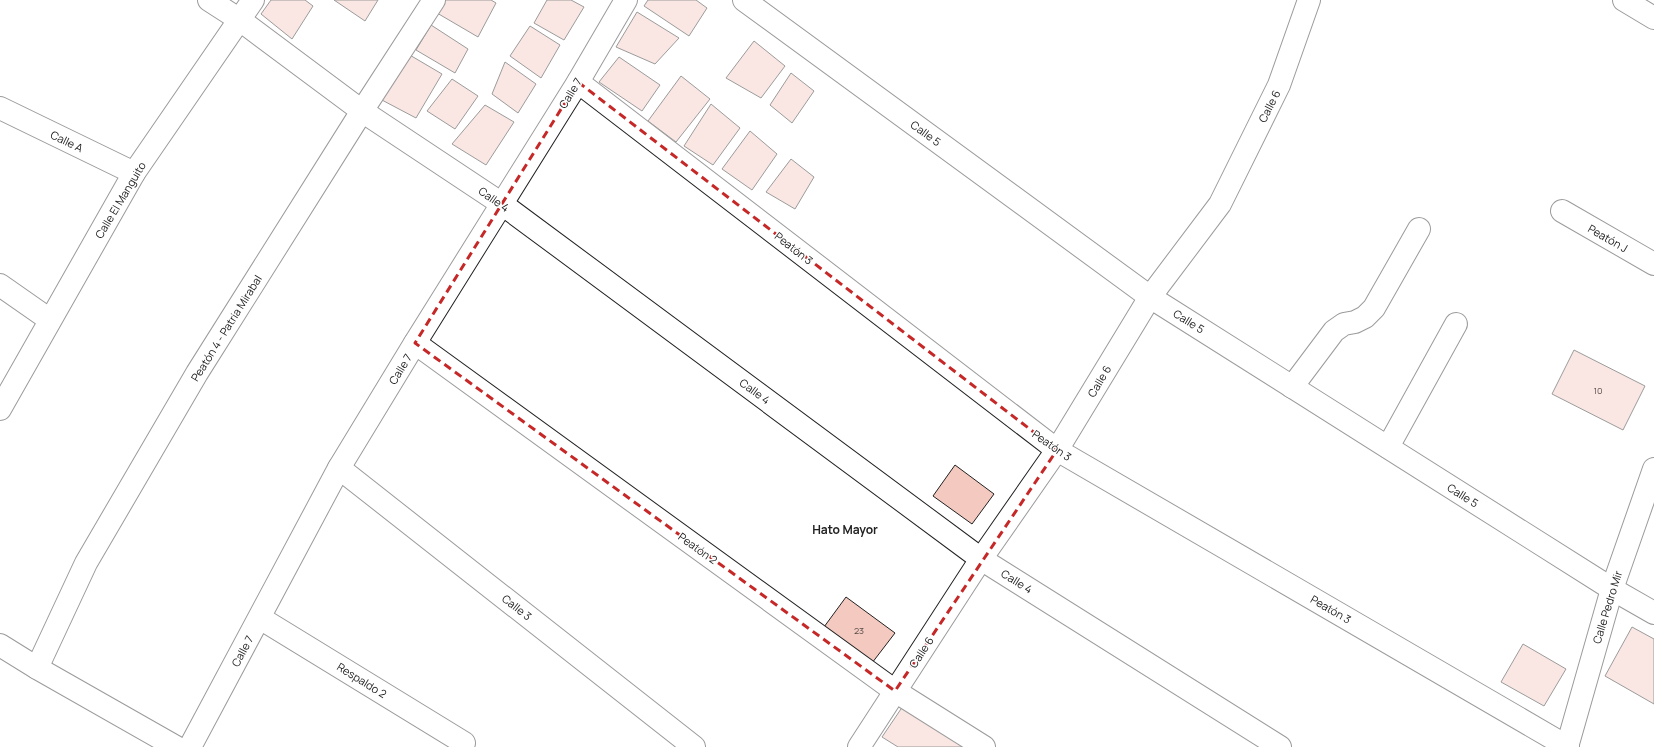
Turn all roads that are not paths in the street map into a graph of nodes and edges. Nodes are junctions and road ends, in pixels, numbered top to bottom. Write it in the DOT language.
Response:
graph roads {
  1 [pos="209,0"];
  2 [pos="253,0"];
  3 [pos="434,0"];
  4 [pos="626,0"];
  5 [pos="744,0"];
  6 [pos="1308,0"];
  7 [pos="1624,0"];
  8 [pos="1654,18"];
  9 [pos="240,20"];
  10 [pos="578,82"];
  11 [pos="0,108"];
  12 [pos="362,111"];
  13 [pos="134,173"];
  14 [pos="502,204"];
  15 [pos="1562,212"];
  16 [pos="1419,229"];
  17 [pos="1654,264"];
  18 [pos="0,285"];
  19 [pos="1150,297"];
  20 [pos="50,320"];
  21 [pos="1456,324"];
  22 [pos="415,344"];
  23 [pos="1292,387"];
  24 [pos="0,409"];
  25 [pos="1388,447"];
  26 [pos="1057,450"];
  27 [pos="339,468"];
  28 [pos="1654,469"];
  29 [pos="981,559"];
  30 [pos="1612,589"];
  31 [pos="1654,614"];
  32 [pos="260,618"];
  33 [pos="0,645"];
  34 [pos="37,668"];
  35 [pos="895,691"];
  36 [pos="464,743"];
  37 [pos="176,747"];
  38 [pos="190,747"];
  39 [pos="694,747"];
  40 [pos="859,747"];
  41 [pos="984,747"];
  42 [pos="1280,747"];
  43 [pos="1568,747"];
  1 -- 9 [label="street, Calle 4"];
  2 -- 9 [label="street, Calle El Manguito"];
  3 -- 12 [label="street, Peatón 4 - Patria Mirabal"];
  4 -- 10 [label="street, Calle 7"];
  5 -- 19 [label="street, Calle 5"];
  6 -- 19 [label="street, Calle 6"];
  7 -- 8 [label="street"];
  9 -- 12 [label="street, Calle 4"];
  9 -- 13 [label="street, Calle El Manguito"];
  10 -- 14 [label="street, Calle 7"];
  10 -- 26 [label="street, Peatón 3"];
  11 -- 13 [label="street, Calle A"];
  12 -- 14 [label="street, Calle 4"];
  12 -- 34 [label="street, Peatón 4 - Patria Mirabal"];
  13 -- 20 [label="street, Calle El Manguito"];
  14 -- 22 [label="street, Calle 7"];
  14 -- 29 [label="street, Calle 4"];
  15 -- 17 [label="street, Peatón J"];
  16 -- 23 [label="street"];
  18 -- 20 [label="street"];
  19 -- 23 [label="street, Calle 5"];
  19 -- 26 [label="street, Calle 6"];
  20 -- 24 [label="street, Calle El Manguito"];
  21 -- 25 [label="street"];
  22 -- 27 [label="street, Calle 7"];
  22 -- 35 [label="street, Peatón 2"];
  23 -- 25 [label="street, Calle 5"];
  25 -- 30 [label="street, Calle 5"];
  26 -- 29 [label="street, Calle 6"];
  26 -- 43 [label="street, Peatón 3"];
  27 -- 32 [label="street, Calle 7"];
  27 -- 39 [label="street, Calle 3"];
  28 -- 30 [label="street, Calle Pedro Mir"];
  29 -- 35 [label="street, Calle 6"];
  29 -- 42 [label="street, Calle 4"];
  30 -- 31 [label="street, Calle 5"];
  30 -- 43 [label="street, Calle Pedro Mir"];
  32 -- 36 [label="street, Respaldo 2"];
  32 -- 38 [label="street, Calle 7"];
  33 -- 34 [label="street"];
  34 -- 37 [label="street"];
  35 -- 40 [label="street, Calle 6"];
  35 -- 41 [label="street, Peatón 2"];
}
